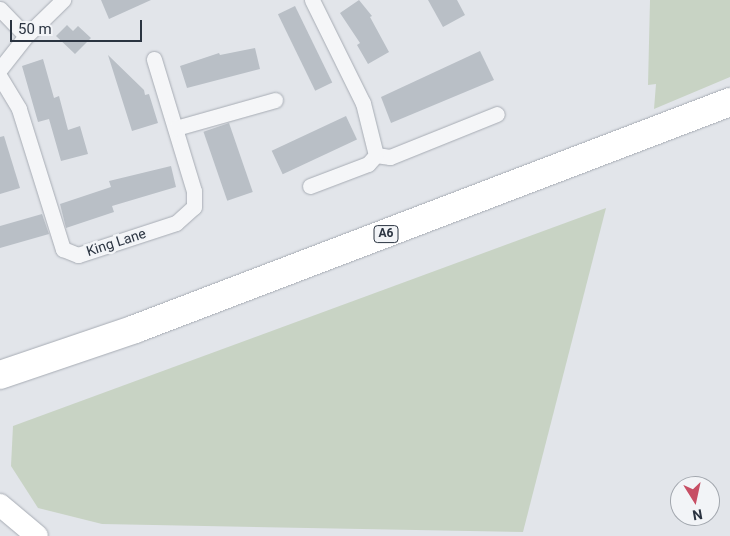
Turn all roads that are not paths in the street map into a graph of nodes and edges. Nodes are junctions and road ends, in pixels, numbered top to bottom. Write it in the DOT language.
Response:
graph roads {
  1 [pos="63,0"];
  2 [pos="312,0"];
  3 [pos="0,9"];
  4 [pos="26,36"];
  5 [pos="154,59"];
  6 [pos="0,69"];
  7 [pos="0,78"];
  8 [pos="274,100"];
  9 [pos="730,102"];
  10 [pos="496,114"];
  11 [pos="176,128"];
  12 [pos="376,155"];
  13 [pos="310,186"];
  14 [pos="0,375"];
  15 [pos="0,505"];
  16 [pos="37,536"];
  1 -- 4 [label="street"];
  2 -- 12 [label="street"];
  3 -- 4 [label="street"];
  4 -- 6 [label="street"];
  5 -- 11 [label="street, King Lane"];
  7 -- 11 [label="street, King Lane"];
  8 -- 11 [label="street"];
  9 -- 14 [label="highway, A6"];
  10 -- 12 [label="street"];
  12 -- 13 [label="street"];
  15 -- 16 [label="street"];
}
